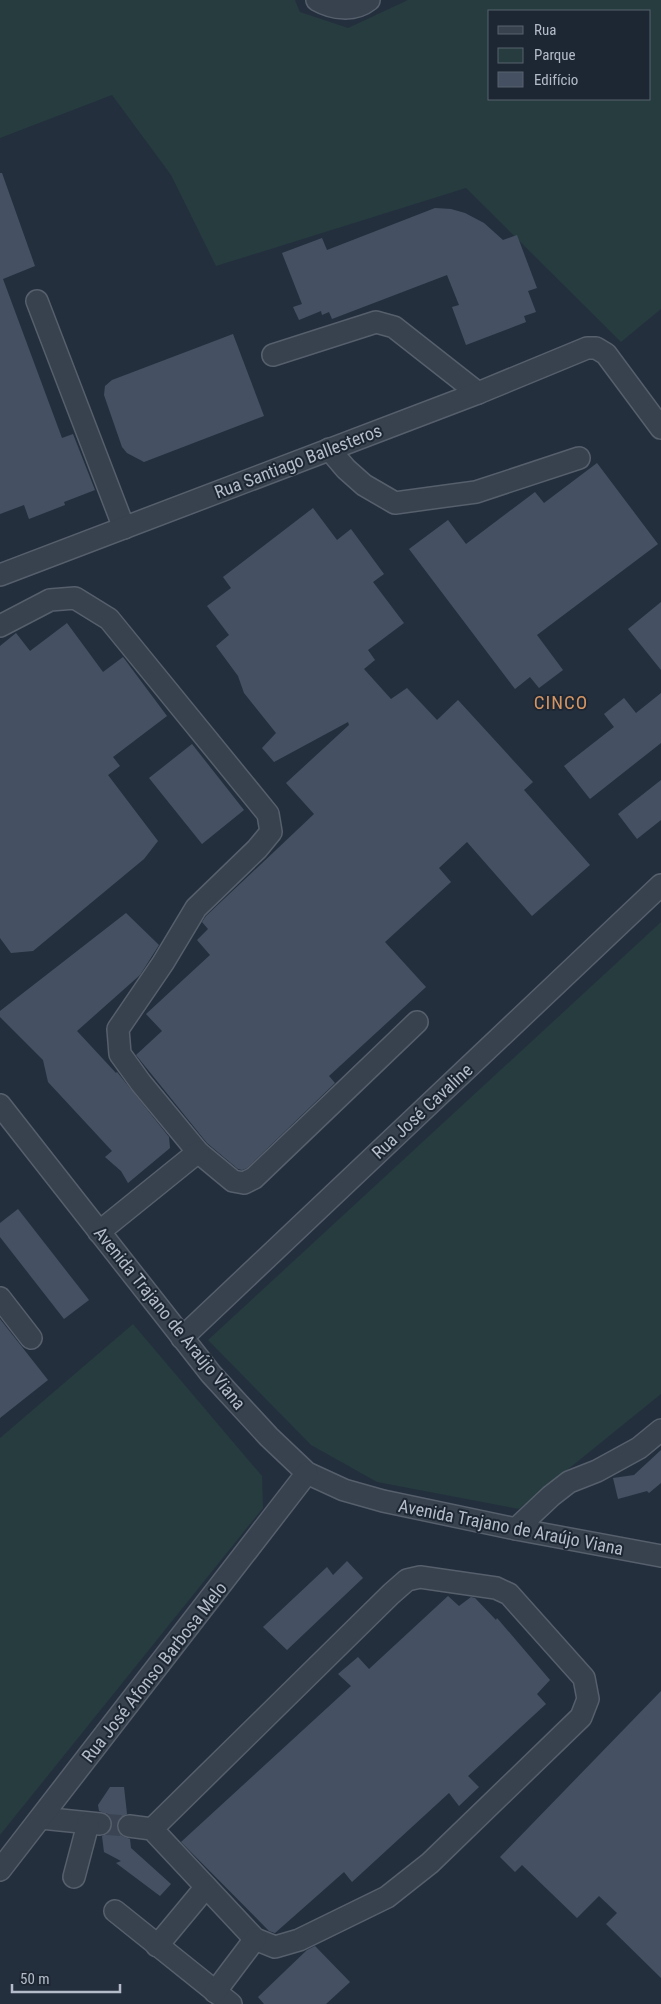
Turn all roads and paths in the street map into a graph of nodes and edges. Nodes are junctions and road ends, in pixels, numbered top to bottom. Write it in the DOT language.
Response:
graph roads {
  1 [pos="317,0"];
  2 [pos="369,0"];
  3 [pos="37,301"];
  4 [pos="273,355"];
  5 [pos="478,393"];
  6 [pos="661,428"];
  7 [pos="330,449"];
  8 [pos="579,458"];
  9 [pos="124,528"];
  10 [pos="0,575"];
  11 [pos="0,626"];
  12 [pos="661,885"];
  13 [pos="417,1022"];
  14 [pos="0,1105"];
  15 [pos="198,1152"];
  16 [pos="99,1232"];
  17 [pos="0,1298"];
  18 [pos="31,1338"];
  19 [pos="182,1338"];
  20 [pos="661,1430"];
  21 [pos="306,1473"];
  22 [pos="516,1530"];
  23 [pos="661,1556"];
  24 [pos="41,1818"];
  25 [pos="129,1826"];
  26 [pos="152,1829"];
  27 [pos="0,1870"];
  28 [pos="74,1877"];
  29 [pos="206,1887"];
  30 [pos="115,1911"];
  31 [pos="255,1939"];
  32 [pos="157,1946"];
  33 [pos="223,1998"];
  1 -- 2 [label="street"];
  3 -- 9 [label="street"];
  4 -- 5 [label="street"];
  5 -- 6 [label="street, Rua Santiago Ballesteros"];
  5 -- 7 [label="street, Rua Santiago Ballesteros"];
  7 -- 8 [label="street"];
  7 -- 9 [label="street, Rua Santiago Ballesteros"];
  9 -- 10 [label="street, Rua Santiago Ballesteros"];
  11 -- 15 [label="street"];
  12 -- 19 [label="street, Rua José Cavaline"];
  13 -- 15 [label="street"];
  14 -- 16 [label="street, Avenida Trajano de Araújo Viana"];
  15 -- 16 [label="street"];
  16 -- 19 [label="street, Avenida Trajano de Araújo Viana"];
  17 -- 18 [label="street"];
  19 -- 21 [label="street, Avenida Trajano de Araújo Viana"];
  20 -- 22 [label="street"];
  21 -- 22 [label="street, Avenida Trajano de Araújo Viana"];
  21 -- 24 [label="street, Rua José Afonso Barbosa Melo"];
  22 -- 23 [label="street, Avenida Trajano de Araújo Viana"];
  24 -- 27 [label="street, Rua José Afonso Barbosa Melo"];
  24 -- 28 [label="street"];
  25 -- 26 [label="street"];
  26 -- 29 [label="street"];
  26 -- 31 [label="street"];
  29 -- 31 [label="street"];
  29 -- 32 [label="street"];
  30 -- 32 [label="street"];
  31 -- 33 [label="street"];
  32 -- 33 [label="street"];
}
